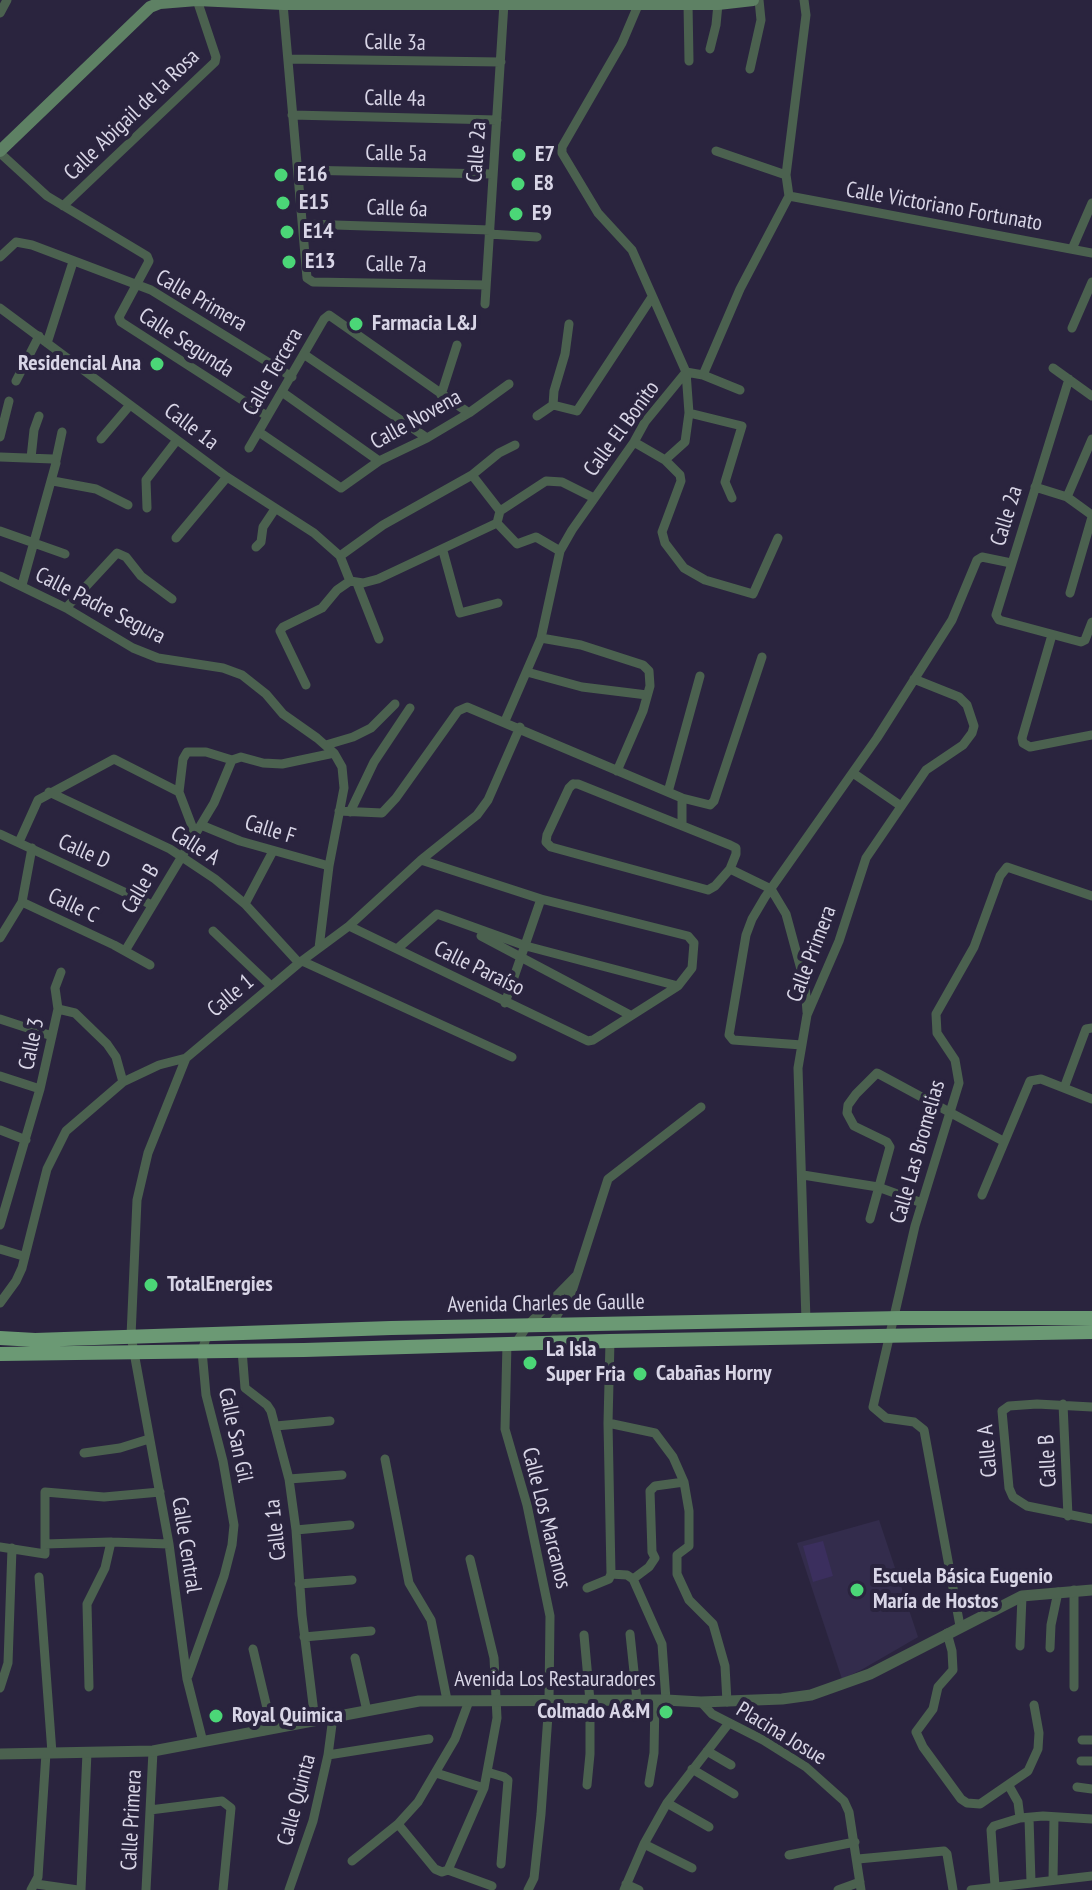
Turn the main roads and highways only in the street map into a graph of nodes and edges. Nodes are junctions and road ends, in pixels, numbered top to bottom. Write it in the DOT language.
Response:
graph roads {
  1 [pos="197,0"];
  2 [pos="756,0"];
  3 [pos="159,1"];
  4 [pos="454,2"];
  5 [pos="544,2"];
  6 [pos="663,2"];
  7 [pos="0,152"];
  8 [pos="1092,1318"];
  9 [pos="1092,1332"];
  10 [pos="0,1338"];
  11 [pos="0,1354"];
  1 -- 3 [label="main road"];
  1 -- 4 [label="main road"];
  2 -- 6 [label="main road"];
  3 -- 7 [label="main road"];
  4 -- 5 [label="main road"];
  5 -- 6 [label="main road"];
  8 -- 10 [label="main road, Avenida Charles de Gaulle"];
  9 -- 11 [label="main road, Avenida Charles de Gaulle"];
}
